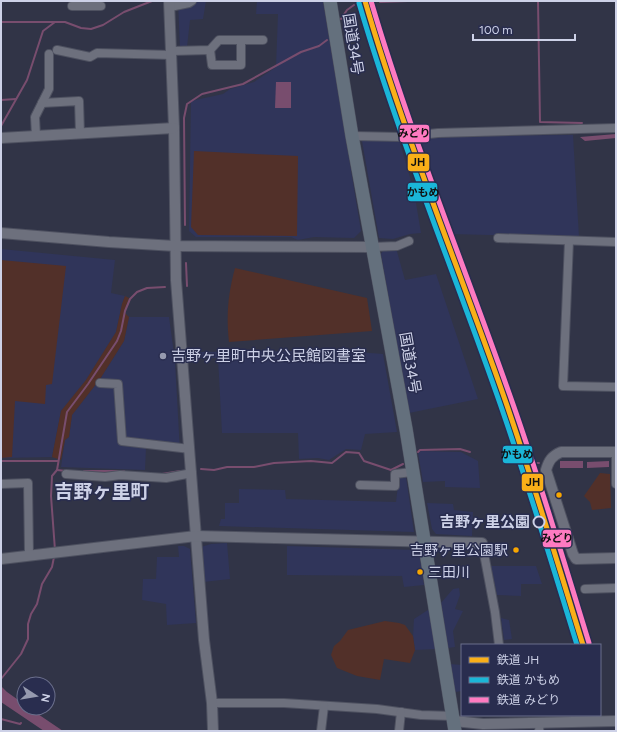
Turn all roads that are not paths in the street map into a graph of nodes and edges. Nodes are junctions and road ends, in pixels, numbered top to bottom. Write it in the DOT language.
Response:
graph roads {
  1 [pos="192,1"];
  2 [pos="330,1"];
  3 [pos="89,4"];
  4 [pos="169,4"];
  5 [pos="72,6"];
  6 [pos="101,6"];
  7 [pos="241,40"];
  8 [pos="263,40"];
  9 [pos="57,50"];
  10 [pos="210,50"];
  11 [pos="172,53"];
  12 [pos="50,54"];
  13 [pos="42,103"];
  14 [pos="174,128"];
  15 [pos="616,128"];
  16 [pos="80,134"];
  17 [pos="36,136"];
  18 [pos="352,136"];
  19 [pos="1,138"];
  20 [pos="1,233"];
  21 [pos="498,238"];
  22 [pos="409,241"];
  23 [pos="569,241"];
  24 [pos="616,242"];
  25 [pos="176,246"];
  26 [pos="372,247"];
  27 [pos="100,383"];
  28 [pos="616,387"];
  29 [pos="190,449"];
  30 [pos="616,452"];
  31 [pos="412,472"];
  32 [pos="192,473"];
  33 [pos="66,474"];
  34 [pos="1,484"];
  35 [pos="616,484"];
  36 [pos="360,485"];
  37 [pos="196,536"];
  38 [pos="423,541"];
  39 [pos="482,543"];
  40 [pos="29,556"];
  41 [pos="616,558"];
  42 [pos="1,559"];
  43 [pos="616,588"];
  44 [pos="585,589"];
  45 [pos="499,644"];
  46 [pos="212,703"];
  47 [pos="324,706"];
  48 [pos="400,712"];
  49 [pos="507,719"];
  50 [pos="616,721"];
  51 [pos="454,723"];
  52 [pos="539,727"];
  53 [pos="213,731"];
  54 [pos="321,731"];
  55 [pos="398,731"];
  1 -- 4 [label="street"];
  2 -- 18 [label="highway, 国道34号"];
  3 -- 5 [label="street"];
  3 -- 6 [label="street"];
  4 -- 11 [label="street"];
  7 -- 8 [label="street"];
  7 -- 10 [label="street"];
  7 -- 10 [label="street"];
  9 -- 11 [label="street"];
  10 -- 11 [label="street"];
  11 -- 14 [label="street"];
  12 -- 13 [label="street"];
  13 -- 16 [label="street"];
  13 -- 17 [label="street"];
  14 -- 16 [label="street"];
  14 -- 25 [label="street"];
  15 -- 18 [label="street"];
  16 -- 17 [label="street"];
  17 -- 19 [label="street"];
  18 -- 26 [label="highway, 国道34号"];
  20 -- 25 [label="street"];
  21 -- 23 [label="street"];
  22 -- 26 [label="street"];
  23 -- 24 [label="street"];
  23 -- 28 [label="street"];
  25 -- 26 [label="street"];
  25 -- 29 [label="street"];
  26 -- 31 [label="highway, 国道34号"];
  27 -- 29 [label="street"];
  29 -- 32 [label="street"];
  30 -- 35 [label="street"];
  30 -- 41 [label="street"];
  31 -- 36 [label="street"];
  31 -- 38 [label="highway, 国道34号"];
  32 -- 33 [label="street"];
  32 -- 37 [label="street"];
  34 -- 40 [label="street"];
  37 -- 38 [label="street"];
  37 -- 40 [label="street"];
  37 -- 46 [label="street"];
  38 -- 39 [label="street"];
  38 -- 51 [label="highway, 国道34号"];
  39 -- 45 [label="street"];
  40 -- 42 [label="street"];
  43 -- 44 [label="street"];
  46 -- 47 [label="street"];
  46 -- 53 [label="street"];
  47 -- 48 [label="street"];
  47 -- 54 [label="street"];
  48 -- 51 [label="street"];
  48 -- 55 [label="street"];
  49 -- 51 [label="street"];
  49 -- 52 [label="street"];
  50 -- 52 [label="street"];
}
